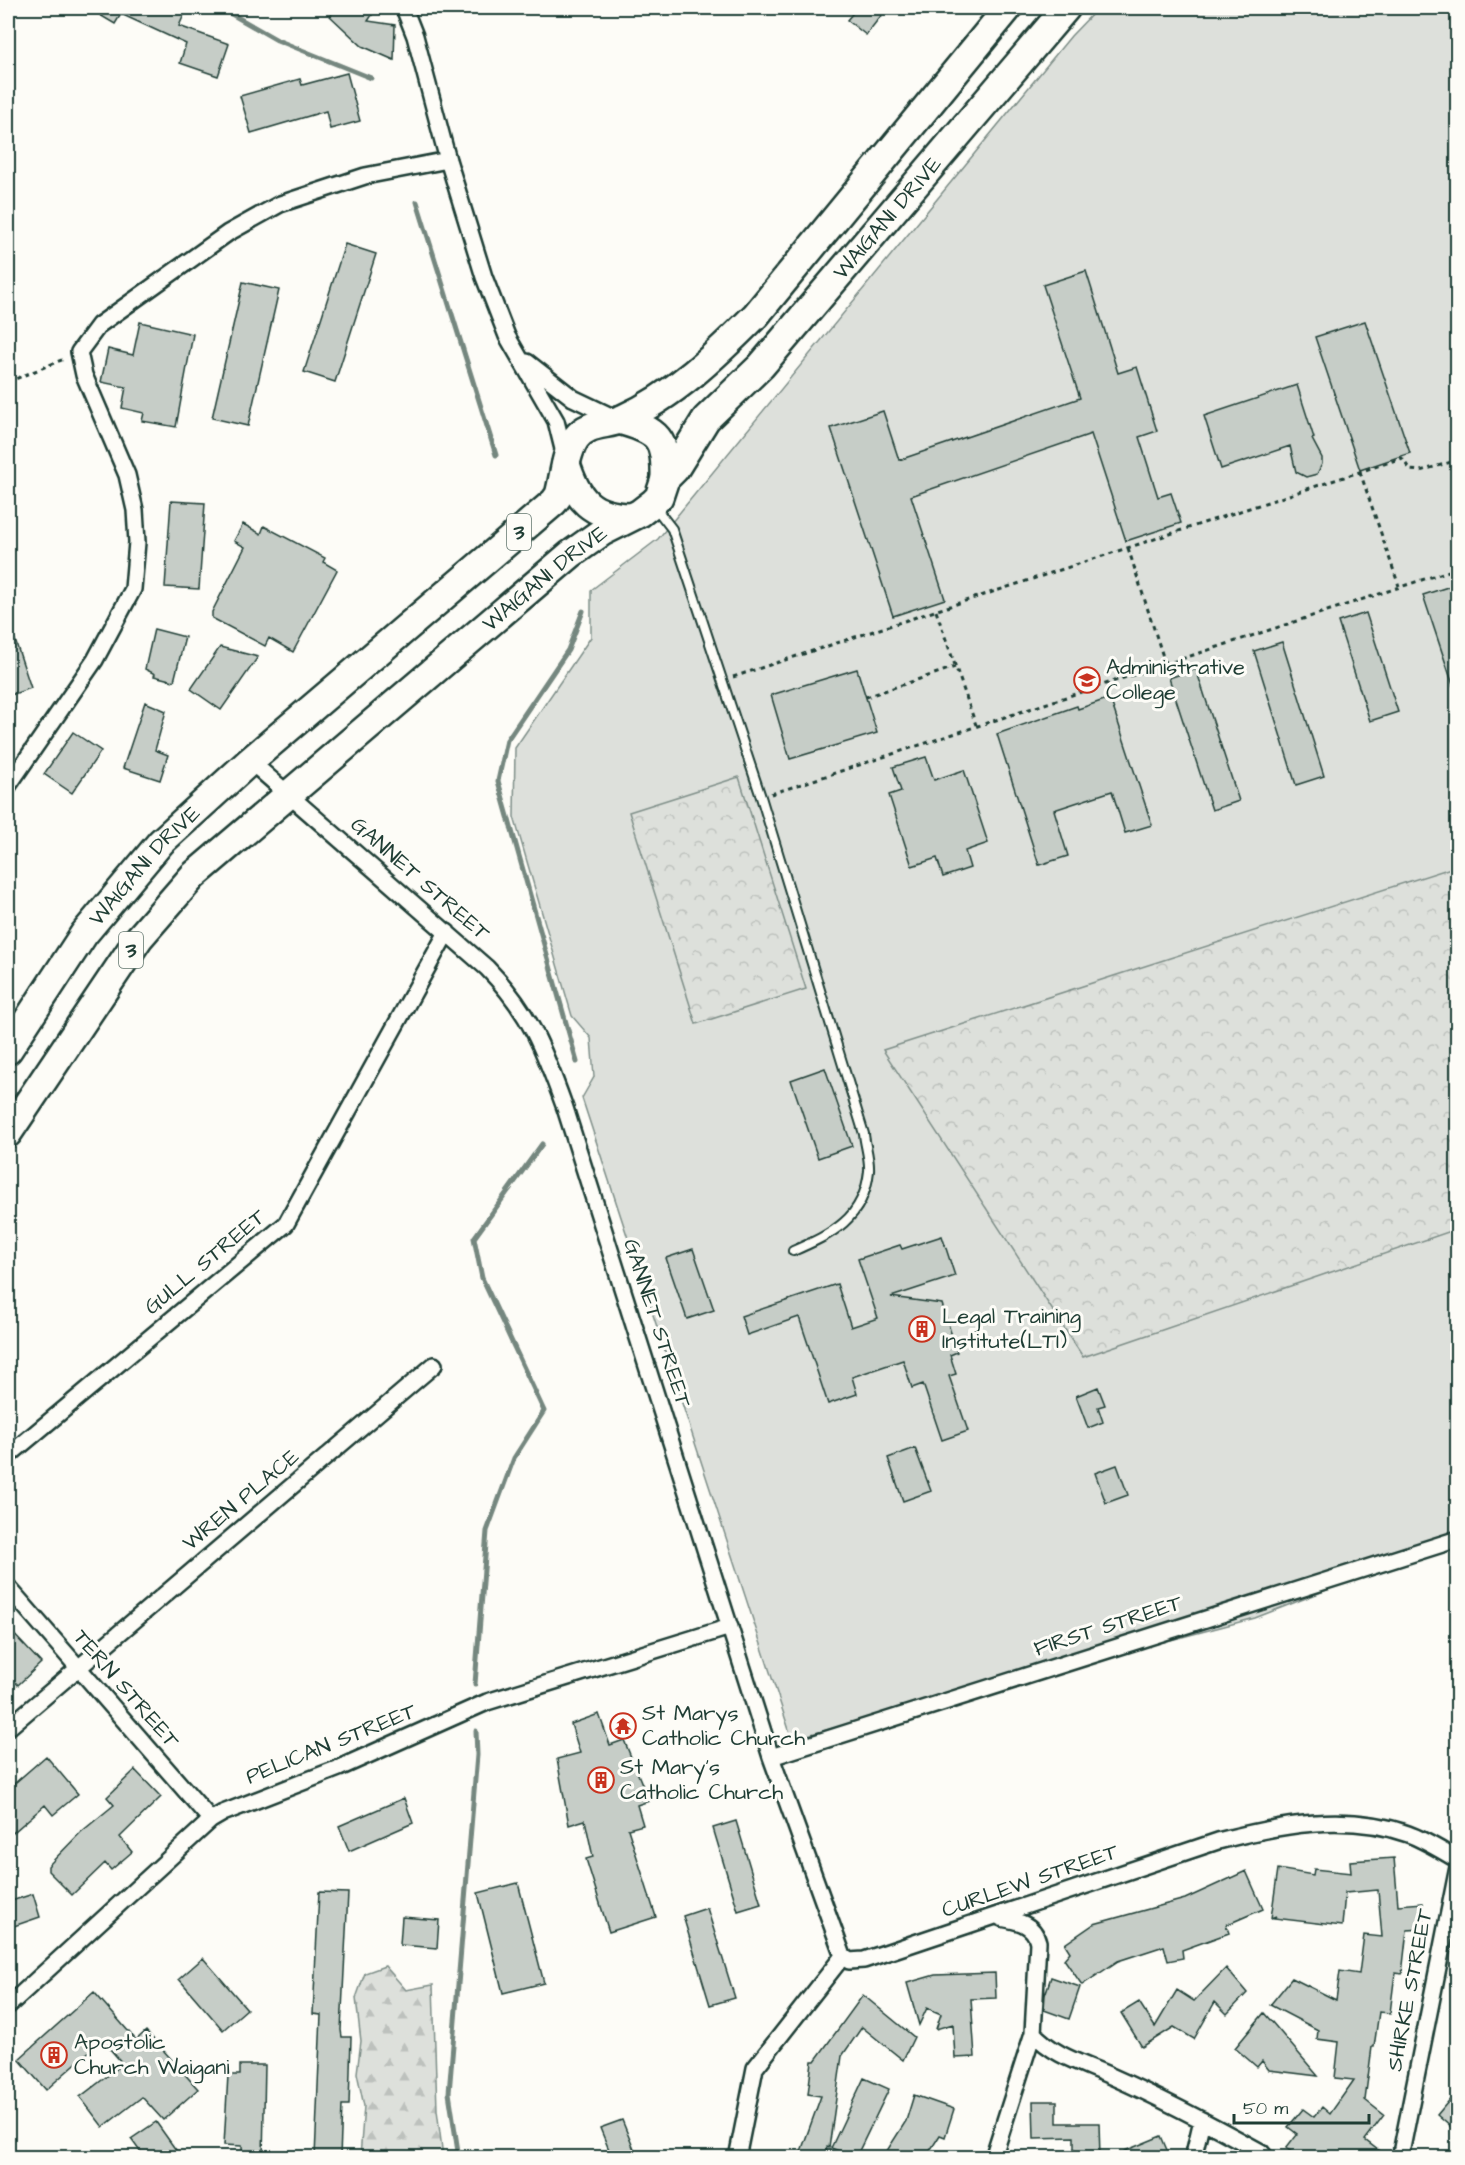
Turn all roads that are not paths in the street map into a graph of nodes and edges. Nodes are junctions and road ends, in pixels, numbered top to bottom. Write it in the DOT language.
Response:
graph roads {
  1 [pos="404,8"];
  2 [pos="1008,8"];
  3 [pos="1066,8"];
  4 [pos="447,160"];
  5 [pos="518,354"];
  6 [pos="619,420"];
  7 [pos="567,464"];
  8 [pos="665,479"];
  9 [pos="641,510"];
  10 [pos="250,761"];
  11 [pos="8,786"];
  12 [pos="287,795"];
  13 [pos="447,932"];
  14 [pos="8,1050"];
  15 [pos="8,1133"];
  16 [pos="793,1251"];
  17 [pos="434,1365"];
  18 [pos="8,1456"];
  19 [pos="1458,1539"];
  20 [pos="8,1587"];
  21 [pos="730,1627"];
  22 [pos="77,1668"];
  23 [pos="8,1728"];
  24 [pos="771,1757"];
  25 [pos="211,1820"];
  26 [pos="1458,1860"];
  27 [pos="1458,1867"];
  28 [pos="999,1917"];
  29 [pos="843,1956"];
  30 [pos="8,2006"];
  31 [pos="1033,2033"];
  32 [pos="1202,2120"];
  33 [pos="737,2157"];
  34 [pos="993,2157"];
  35 [pos="1193,2157"];
  36 [pos="1266,2157"];
  37 [pos="1400,2157"];
  1 -- 4 [label="street"];
  2 -- 6 [label="highway, WAIGANI DRIVE / 3"];
  3 -- 8 [label="highway, WAIGANI DRIVE"];
  4 -- 5 [label="street"];
  4 -- 11 [label="street"];
  5 -- 6 [label="street"];
  5 -- 7 [label="street"];
  6 -- 7 [label="highway, WAIGANI DRIVE / 3"];
  6 -- 8 [label="highway"];
  7 -- 9 [label="highway"];
  7 -- 10 [label="highway, WAIGANI DRIVE / 3"];
  8 -- 9 [label="highway, WAIGANI DRIVE"];
  9 -- 12 [label="highway, WAIGANI DRIVE / 3"];
  9 -- 16 [label="lane"];
  10 -- 12 [label="street, GANNET STREET"];
  10 -- 14 [label="highway, WAIGANI DRIVE / 3"];
  12 -- 13 [label="street, GANNET STREET"];
  12 -- 15 [label="highway, WAIGANI DRIVE / 3"];
  13 -- 18 [label="street, GULL STREET"];
  13 -- 21 [label="street, GANNET STREET"];
  17 -- 22 [label="street, WREN PLACE"];
  19 -- 24 [label="street, FIRST STREET"];
  20 -- 22 [label="street, TERN STREET"];
  21 -- 24 [label="street, GANNET STREET"];
  21 -- 25 [label="street, PELICAN STREET"];
  22 -- 23 [label="street, WREN PLACE"];
  22 -- 25 [label="street, TERN STREET"];
  24 -- 29 [label="street, GANNET STREET"];
  25 -- 30 [label="street, PELICAN STREET"];
  26 -- 28 [label="street, CURLEW STREET"];
  27 -- 37 [label="street, SHIRKE STREET"];
  28 -- 29 [label="street, CURLEW STREET"];
  28 -- 31 [label="street"];
  29 -- 33 [label="street"];
  31 -- 32 [label="street"];
  31 -- 34 [label="street"];
  32 -- 35 [label="street"];
  32 -- 36 [label="street"];
}
